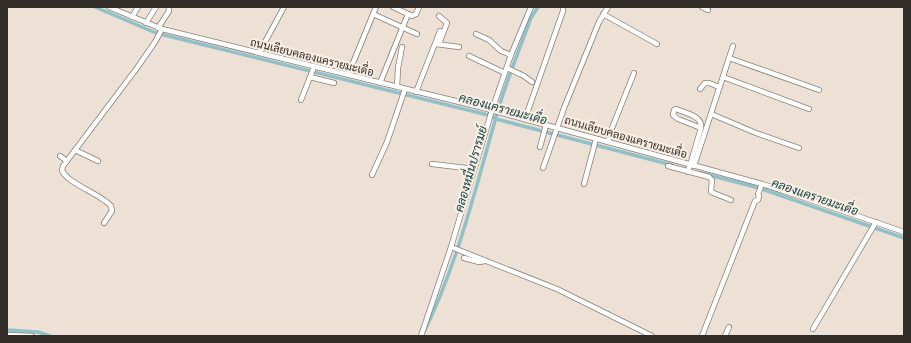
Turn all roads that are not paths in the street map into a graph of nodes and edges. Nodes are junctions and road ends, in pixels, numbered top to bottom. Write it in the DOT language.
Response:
graph roads {
  1 [pos="109,7"];
  2 [pos="138,7"];
  3 [pos="156,7"];
  4 [pos="169,7"];
  5 [pos="284,7"];
  6 [pos="376,7"];
  7 [pos="393,7"];
  8 [pos="419,7"];
  9 [pos="531,7"];
  10 [pos="563,7"];
  11 [pos="608,7"];
  12 [pos="702,7"];
  13 [pos="708,10"];
  14 [pos="373,14"];
  15 [pos="408,14"];
  16 [pos="603,14"];
  17 [pos="439,16"];
  18 [pos="132,17"];
  19 [pos="146,23"];
  20 [pos="402,28"];
  21 [pos="160,31"];
  22 [pos="440,31"];
  23 [pos="417,34"];
  24 [pos="476,34"];
  25 [pos="437,44"];
  26 [pos="657,44"];
  27 [pos="733,46"];
  28 [pos="402,47"];
  29 [pos="459,47"];
  30 [pos="259,53"];
  31 [pos="511,55"];
  32 [pos="469,56"];
  33 [pos="729,58"];
  34 [pos="509,70"];
  35 [pos="312,72"];
  36 [pos="634,73"];
  37 [pos="348,75"];
  38 [pos="723,77"];
  39 [pos="532,82"];
  40 [pos="334,83"];
  41 [pos="380,83"];
  42 [pos="397,87"];
  43 [pos="719,87"];
  44 [pos="700,89"];
  45 [pos="819,90"];
  46 [pos="404,92"];
  47 [pos="416,92"];
  48 [pos="301,100"];
  49 [pos="809,109"];
  50 [pos="494,113"];
  51 [pos="711,114"];
  52 [pos="692,116"];
  53 [pos="525,119"];
  54 [pos="690,123"];
  55 [pos="545,128"];
  56 [pos="701,128"];
  57 [pos="556,131"];
  58 [pos="596,142"];
  59 [pos="608,142"];
  60 [pos="540,147"];
  61 [pos="799,148"];
  62 [pos="75,150"];
  63 [pos="60,156"];
  64 [pos="67,161"];
  65 [pos="98,161"];
  66 [pos="432,164"];
  67 [pos="668,166"];
  68 [pos="690,167"];
  69 [pos="543,168"];
  70 [pos="474,169"];
  71 [pos="372,175"];
  72 [pos="584,184"];
  73 [pos="760,188"];
  74 [pos="731,200"];
  75 [pos="104,223"];
  76 [pos="874,225"];
  77 [pos="904,232"];
  78 [pos="454,248"];
  79 [pos="464,258"];
  80 [pos="486,261"];
  81 [pos="730,327"];
  82 [pos="813,329"];
  83 [pos="7,335"];
  84 [pos="32,336"];
  85 [pos="421,336"];
  86 [pos="652,336"];
  87 [pos="702,336"];
  88 [pos="724,336"];
  1 -- 18 [label="street, ถนนเลียบคลองแครายมะเดื่อ"];
  2 -- 18 [label="street"];
  3 -- 19 [label="street"];
  4 -- 21 [label="street"];
  5 -- 30 [label="street"];
  6 -- 14 [label="street"];
  7 -- 15 [label="street"];
  8 -- 15 [label="street"];
  9 -- 31 [label="street"];
  10 -- 53 [label="street"];
  11 -- 16 [label="street"];
  12 -- 13 [label="street"];
  14 -- 20 [label="street"];
  14 -- 37 [label="street"];
  15 -- 20 [label="street"];
  16 -- 26 [label="street"];
  16 -- 57 [label="street"];
  17 -- 25 [label="street"];
  18 -- 19 [label="street, ถนนเลียบคลองแครายมะเดื่อ"];
  19 -- 21 [label="street, ถนนเลียบคลองแครายมะเดื่อ"];
  20 -- 23 [label="street"];
  20 -- 41 [label="street"];
  21 -- 30 [label="street, ถนนเลียบคลองแครายมะเดื่อ"];
  21 -- 62 [label="street"];
  22 -- 25 [label="street"];
  24 -- 31 [label="street"];
  25 -- 29 [label="street"];
  25 -- 47 [label="street"];
  27 -- 33 [label="street"];
  28 -- 42 [label="street"];
  30 -- 35 [label="street, ถนนเลียบคลองแครายมะเดื่อ"];
  31 -- 34 [label="street"];
  32 -- 34 [label="street"];
  33 -- 38 [label="street"];
  33 -- 45 [label="street"];
  34 -- 39 [label="street"];
  34 -- 50 [label="street"];
  35 -- 37 [label="street, ถนนเลียบคลองแครายมะเดื่อ"];
  35 -- 40 [label="street"];
  35 -- 48 [label="street"];
  36 -- 59 [label="street"];
  37 -- 41 [label="street, ถนนเลียบคลองแครายมะเดื่อ"];
  38 -- 43 [label="street"];
  38 -- 49 [label="street"];
  41 -- 42 [label="street, ถนนเลียบคลองแครายมะเดื่อ"];
  42 -- 46 [label="street, ถนนเลียบคลองแครายมะเดื่อ"];
  43 -- 44 [label="street"];
  43 -- 51 [label="street"];
  46 -- 47 [label="street, ถนนเลียบคลองแครายมะเดื่อ"];
  46 -- 71 [label="street"];
  47 -- 50 [label="street, ถนนเลียบคลองแครายมะเดื่อ"];
  50 -- 53 [label="street, ถนนเลียบคลองแครายมะเดื่อ"];
  50 -- 70 [label="street"];
  51 -- 61 [label="street"];
  51 -- 68 [label="street"];
  52 -- 54 [label="street"];
  52 -- 54 [label="street"];
  52 -- 56 [label="street"];
  53 -- 55 [label="street, ถนนเลียบคลองแครายมะเดื่อ"];
  54 -- 56 [label="street"];
  55 -- 57 [label="street, ถนนเลียบคลองแครายมะเดื่อ"];
  55 -- 60 [label="street"];
  56 -- 68 [label="street"];
  57 -- 58 [label="street, ถนนเลียบคลองแครายมะเดื่อ"];
  57 -- 69 [label="street"];
  58 -- 59 [label="street, ถนนเลียบคลองแครายมะเดื่อ"];
  58 -- 72 [label="street"];
  59 -- 68 [label="street, ถนนเลียบคลองแครายมะเดื่อ"];
  62 -- 64 [label="street"];
  62 -- 65 [label="street"];
  63 -- 64 [label="street"];
  64 -- 75 [label="street"];
  66 -- 70 [label="street"];
  67 -- 68 [label="street"];
  68 -- 73 [label="street, ถนนเลียบคลองแครายมะเดื่อ"];
  68 -- 74 [label="street"];
  70 -- 78 [label="street"];
  73 -- 76 [label="street, ถนนเลียบคลองแครายมะเดื่อ"];
  73 -- 87 [label="street"];
  76 -- 77 [label="street, ถนนเลียบคลองแครายมะเดื่อ"];
  76 -- 82 [label="street"];
  78 -- 80 [label="street"];
  78 -- 85 [label="street"];
  79 -- 80 [label="street"];
  80 -- 86 [label="street"];
  81 -- 88 [label="street"];
  83 -- 84 [label="street"];
}
